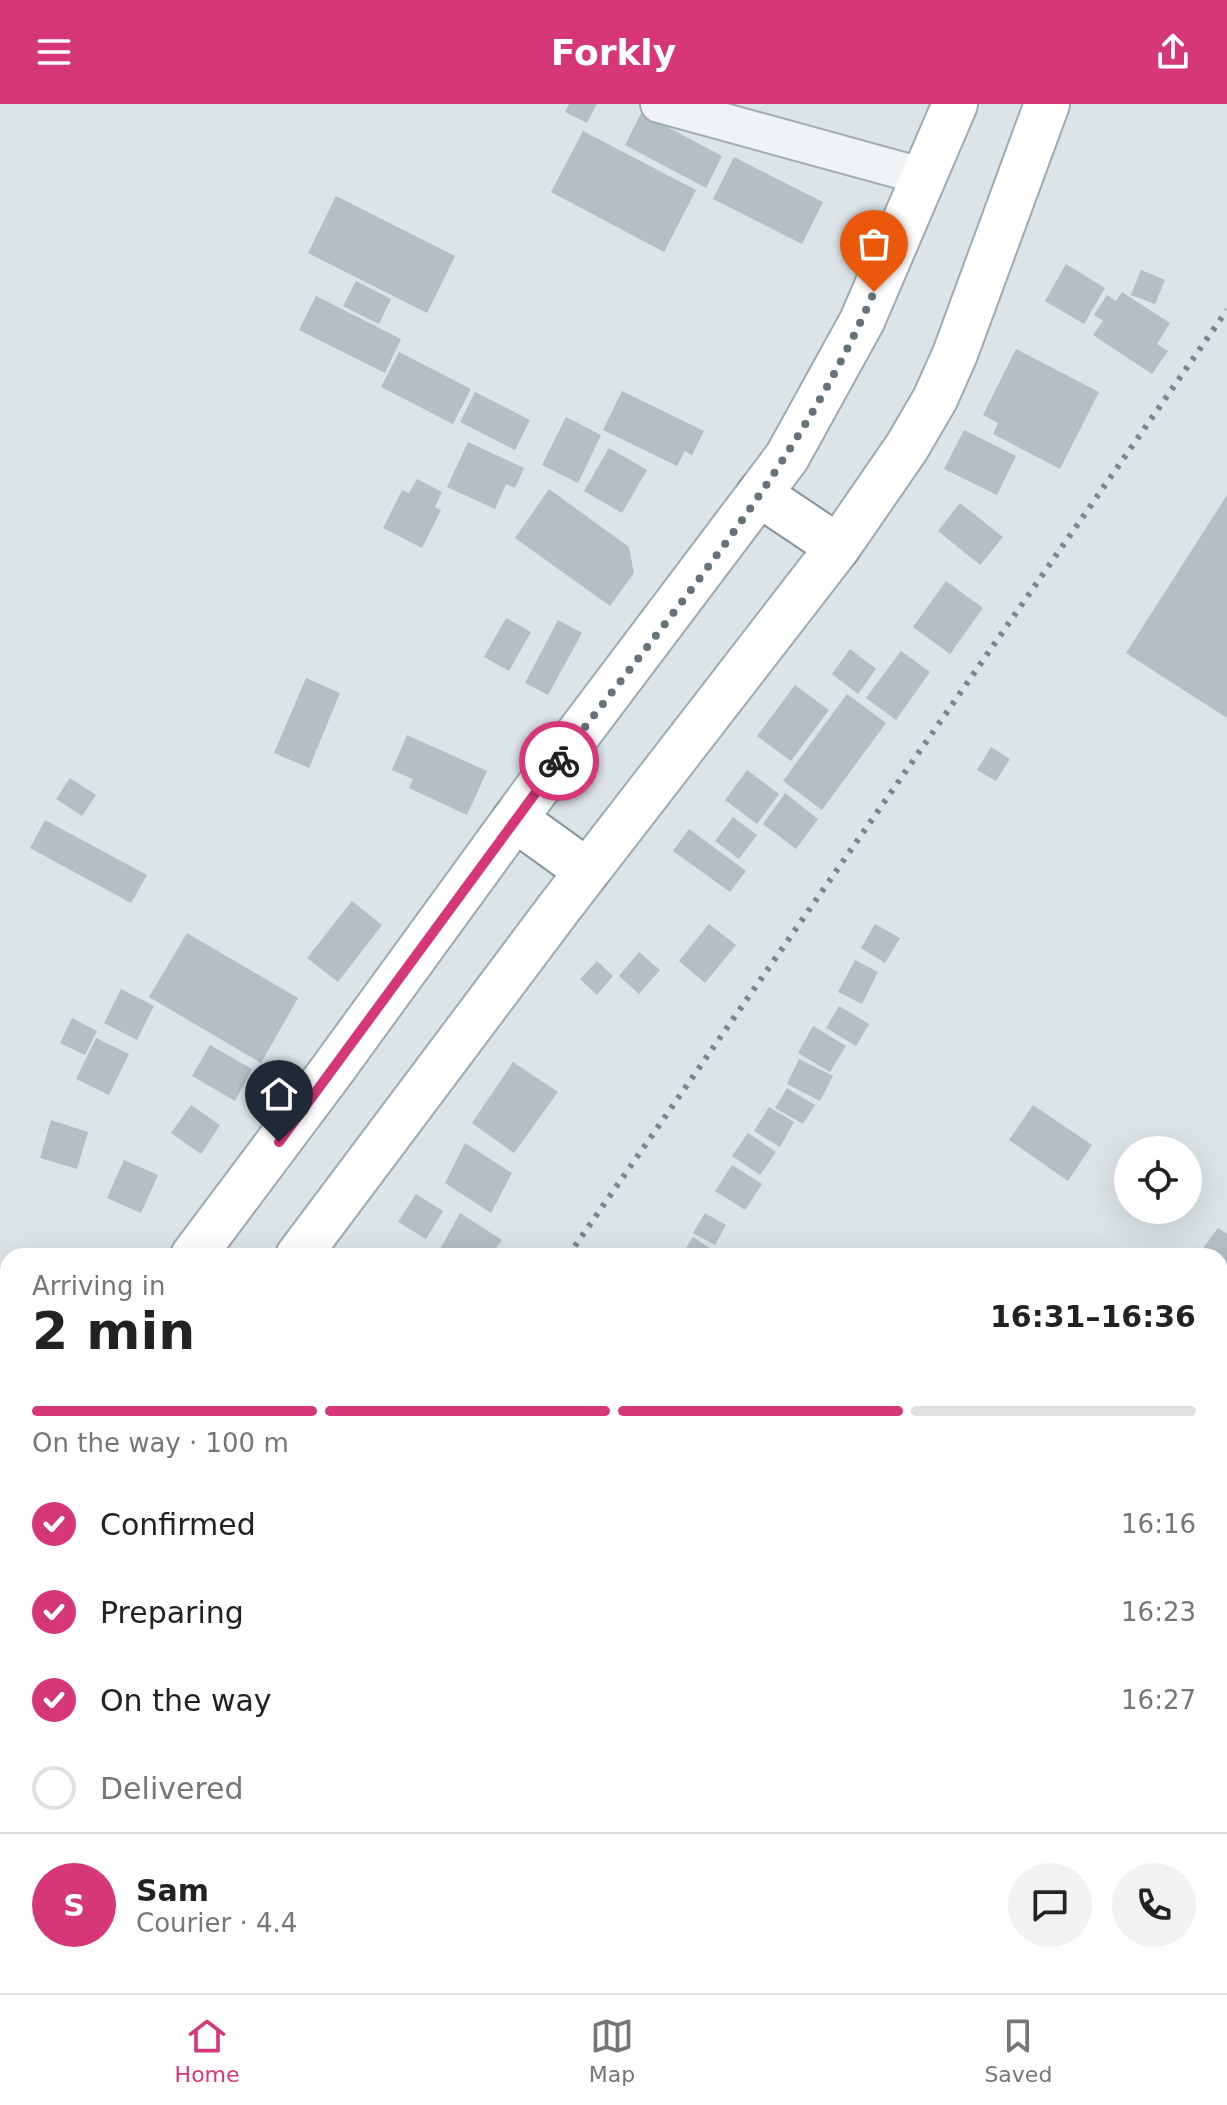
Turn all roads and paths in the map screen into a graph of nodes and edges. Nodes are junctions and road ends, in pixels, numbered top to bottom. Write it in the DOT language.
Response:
graph roads {
  1 [pos="659,104"];
  2 [pos="1047,104"];
  3 [pos="954,108"];
  4 [pos="925,177"];
  5 [pos="759,494"];
  6 [pos="838,547"];
  7 [pos="515,819"];
  8 [pos="587,871"];
  9 [pos="199,1248"];
  10 [pos="304,1248"];
  1 -- 4 [label="street"];
  2 -- 6 [label="main road"];
  3 -- 4 [label="main road"];
  4 -- 5 [label="main road"];
  5 -- 6 [label="main road"];
  5 -- 7 [label="main road"];
  6 -- 8 [label="main road"];
  7 -- 8 [label="main road"];
  7 -- 9 [label="main road"];
  8 -- 10 [label="main road"];
}
